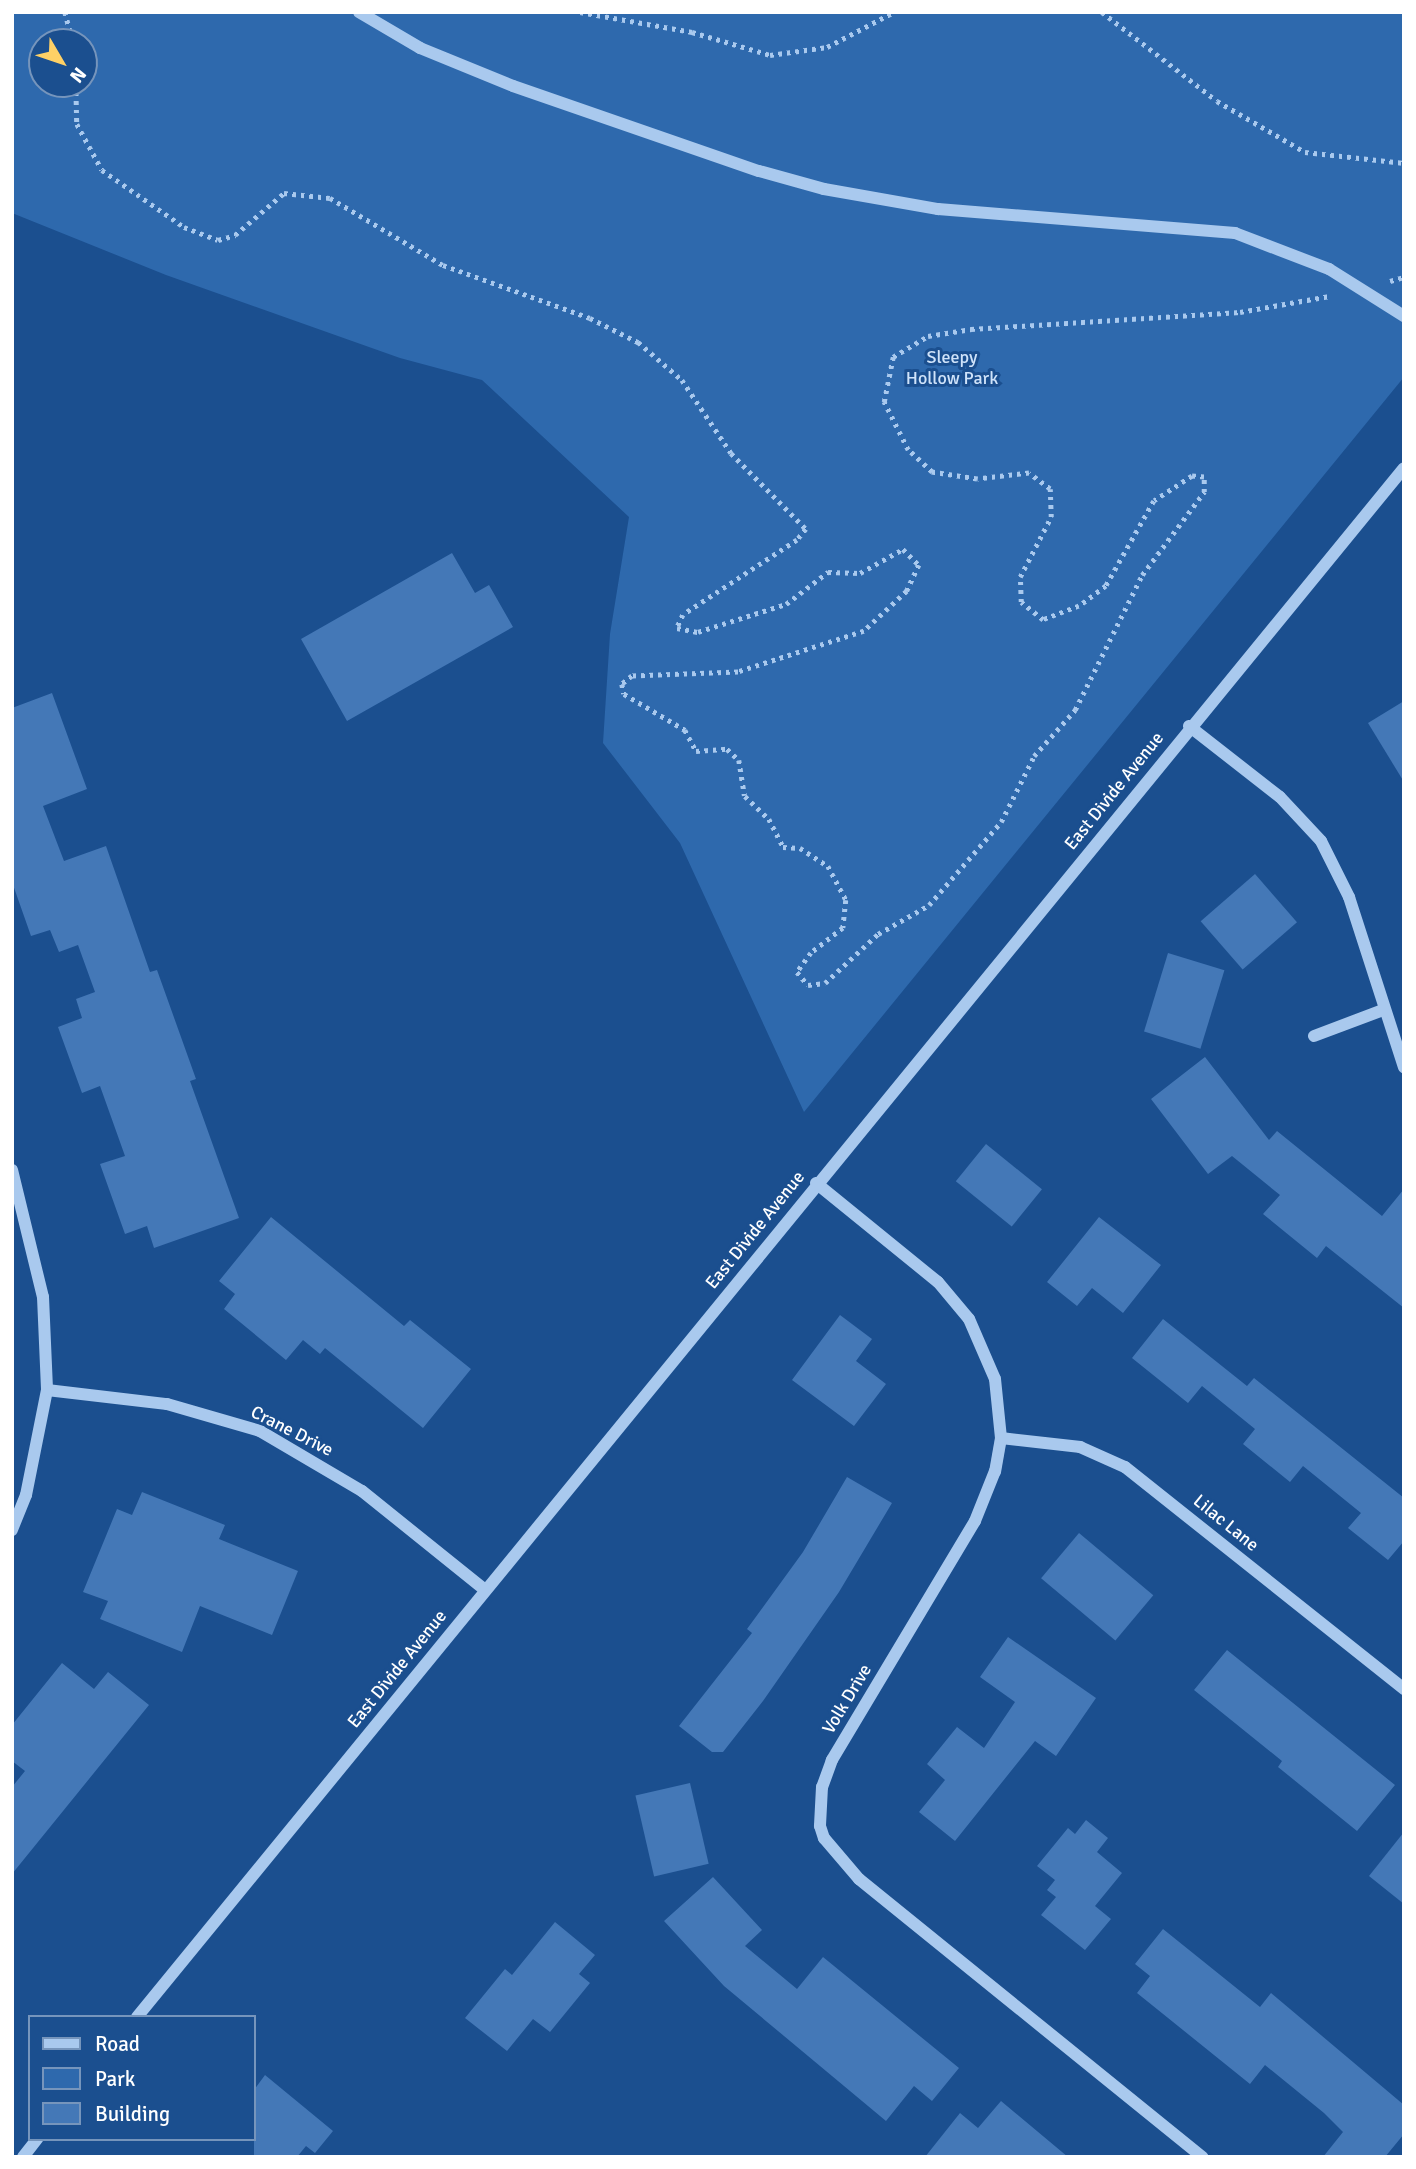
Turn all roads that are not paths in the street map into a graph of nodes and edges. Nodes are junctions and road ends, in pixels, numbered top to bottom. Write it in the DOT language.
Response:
graph roads {
  1 [pos="359,12"];
  2 [pos="1404,316"];
  3 [pos="1404,468"];
  4 [pos="1189,726"];
  5 [pos="1383,1010"];
  6 [pos="1314,1036"];
  7 [pos="1404,1067"];
  8 [pos="12,1170"];
  9 [pos="816,1183"];
  10 [pos="47,1391"];
  11 [pos="1001,1438"];
  12 [pos="12,1530"];
  13 [pos="484,1589"];
  14 [pos="1404,1689"];
  15 [pos="138,2015"];
  16 [pos="35,2141"];
  17 [pos="23,2157"];
  18 [pos="1202,2157"];
  1 -- 2 [label="street"];
  3 -- 4 [label="street, East Divide Avenue"];
  4 -- 5 [label="street"];
  4 -- 9 [label="street, East Divide Avenue"];
  5 -- 6 [label="street"];
  5 -- 7 [label="street"];
  8 -- 10 [label="street"];
  9 -- 11 [label="street, Volk Drive"];
  9 -- 13 [label="street, East Divide Avenue"];
  10 -- 12 [label="street"];
  10 -- 13 [label="street, Crane Drive"];
  11 -- 14 [label="street, Lilac Lane"];
  11 -- 18 [label="street, Volk Drive"];
  13 -- 15 [label="street, East Divide Avenue"];
  16 -- 17 [label="street"];
}
